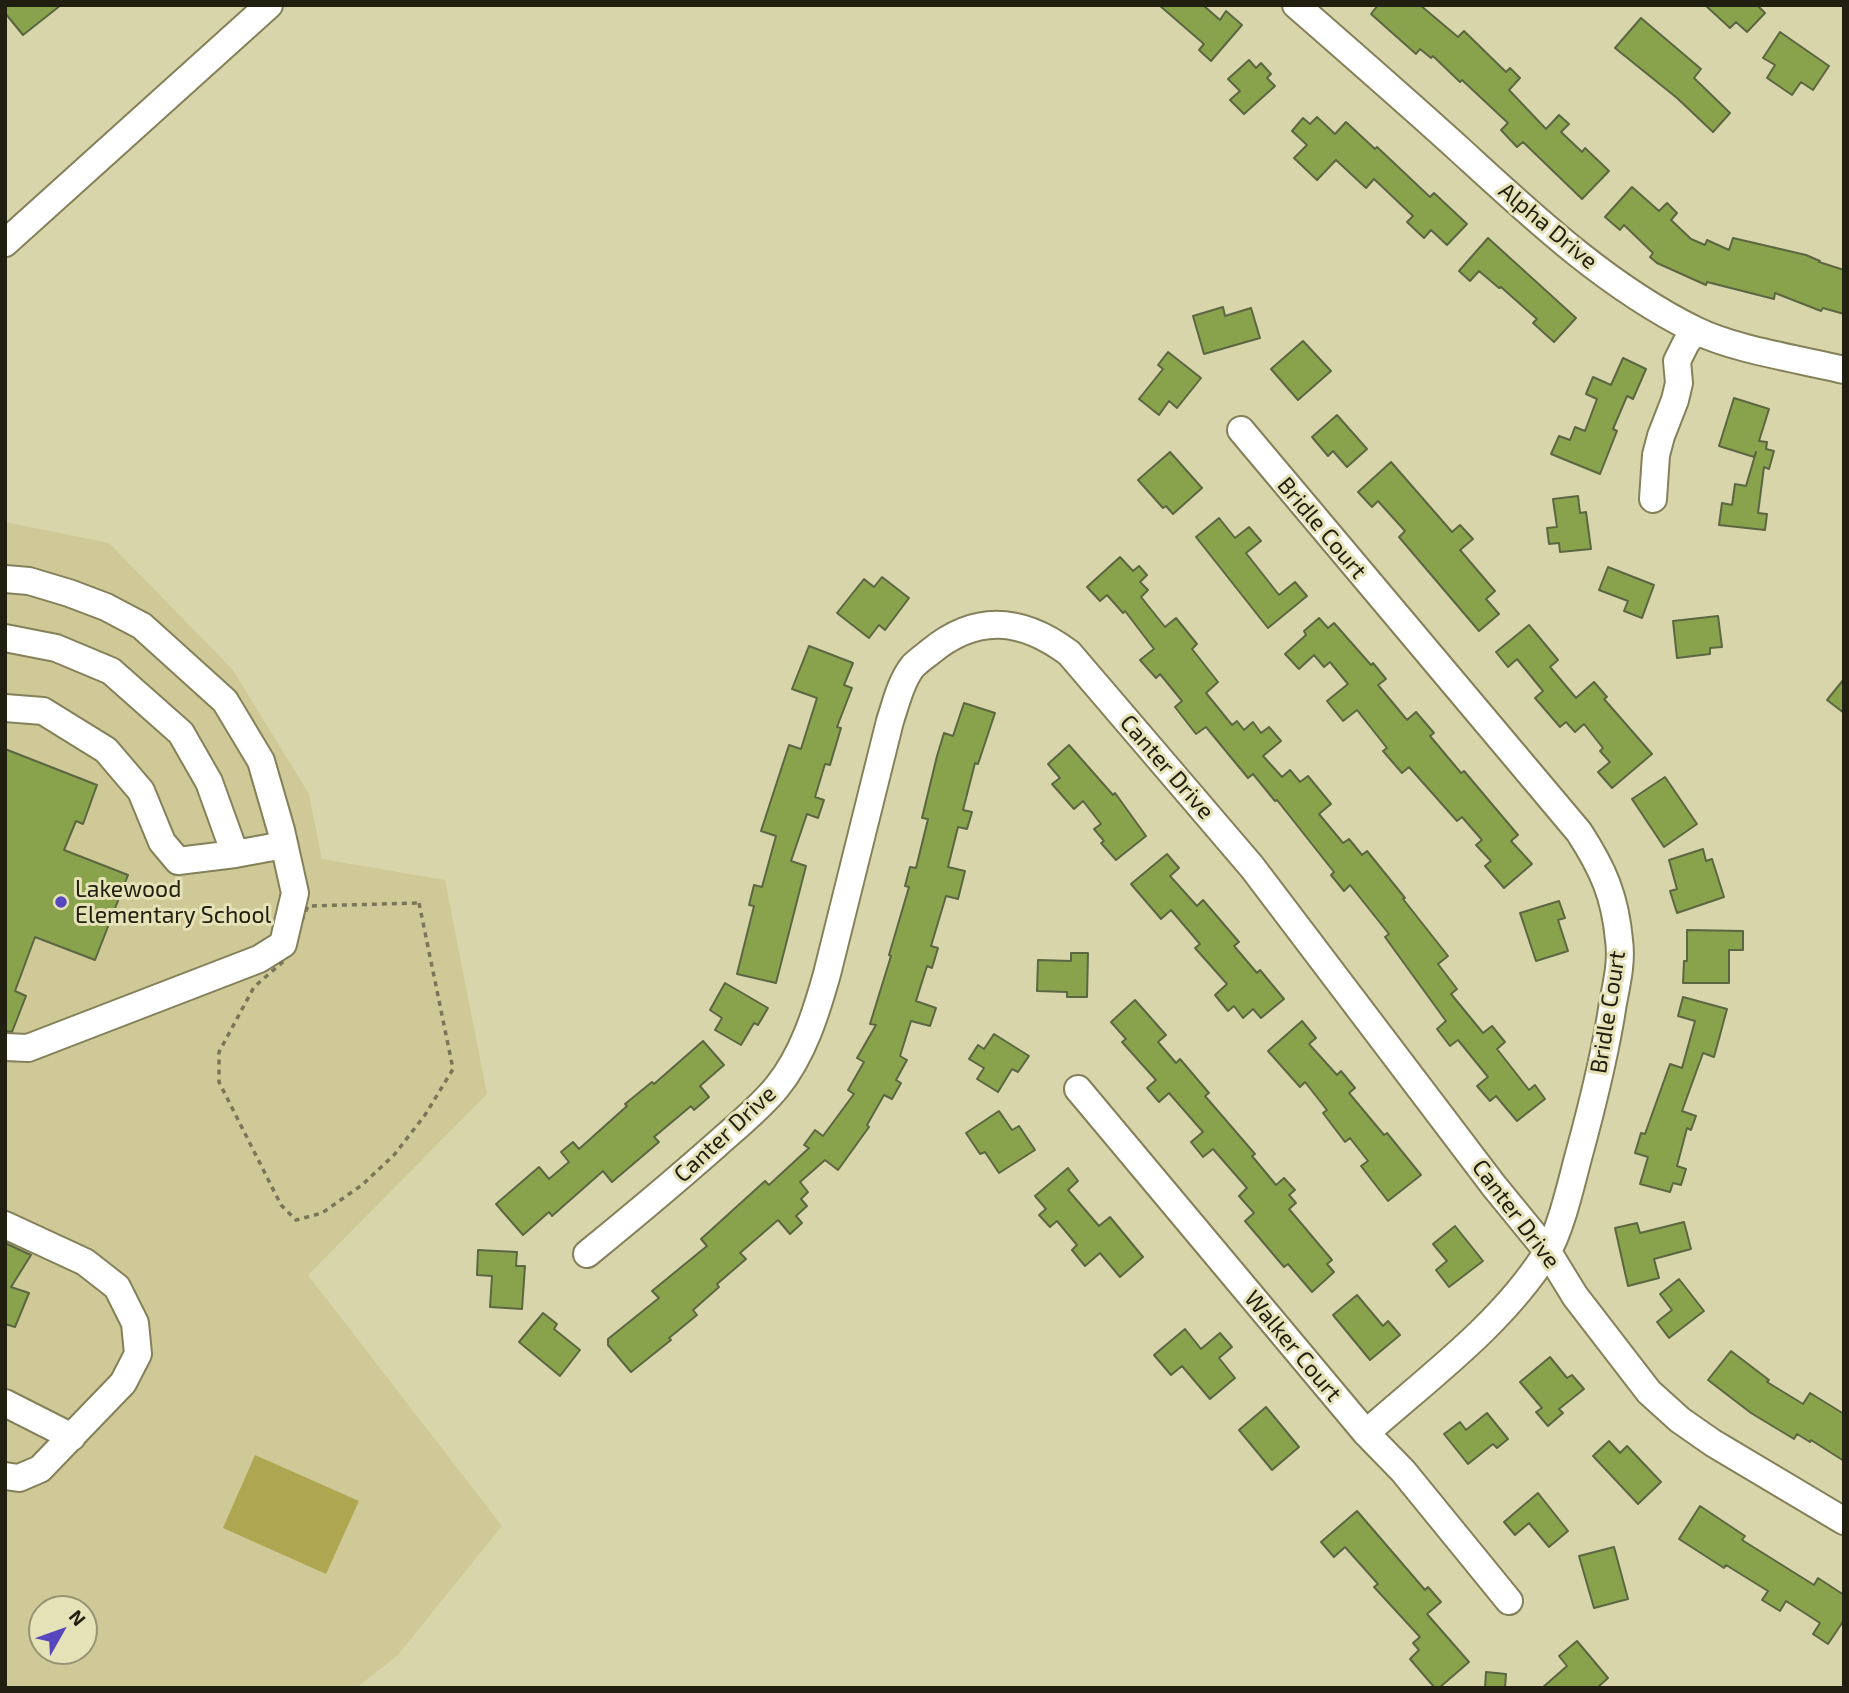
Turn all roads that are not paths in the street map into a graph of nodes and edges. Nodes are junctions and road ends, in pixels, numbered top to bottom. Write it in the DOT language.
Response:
graph roads {
  1 [pos="269,5"];
  2 [pos="1296,5"];
  3 [pos="5,243"];
  4 [pos="1696,331"];
  5 [pos="1844,370"];
  6 [pos="1241,430"];
  7 [pos="1653,499"];
  8 [pos="5,579"];
  9 [pos="5,638"];
  10 [pos="5,708"];
  11 [pos="285,845"];
  12 [pos="235,854"];
  13 [pos="5,1047"];
  14 [pos="1078,1088"];
  15 [pos="5,1225"];
  16 [pos="1548,1252"];
  17 [pos="587,1254"];
  18 [pos="7,1407"];
  19 [pos="1366,1433"];
  20 [pos="72,1437"];
  21 [pos="5,1476"];
  22 [pos="1844,1521"];
  23 [pos="1510,1601"];
  1 -- 3 [label="street"];
  2 -- 4 [label="street, Alpha Drive"];
  4 -- 5 [label="street, Alpha Drive"];
  4 -- 7 [label="street"];
  6 -- 16 [label="street, Bridle Court"];
  8 -- 11 [label="street"];
  9 -- 12 [label="street"];
  10 -- 12 [label="street"];
  11 -- 12 [label="street"];
  11 -- 13 [label="street"];
  14 -- 19 [label="street, Walker Court"];
  15 -- 20 [label="street"];
  16 -- 17 [label="street, Canter Drive"];
  16 -- 19 [label="street, Bridle Court"];
  16 -- 22 [label="street, Canter Drive"];
  18 -- 20 [label="street"];
  19 -- 23 [label="street, Walker Court"];
  20 -- 21 [label="street"];
}
